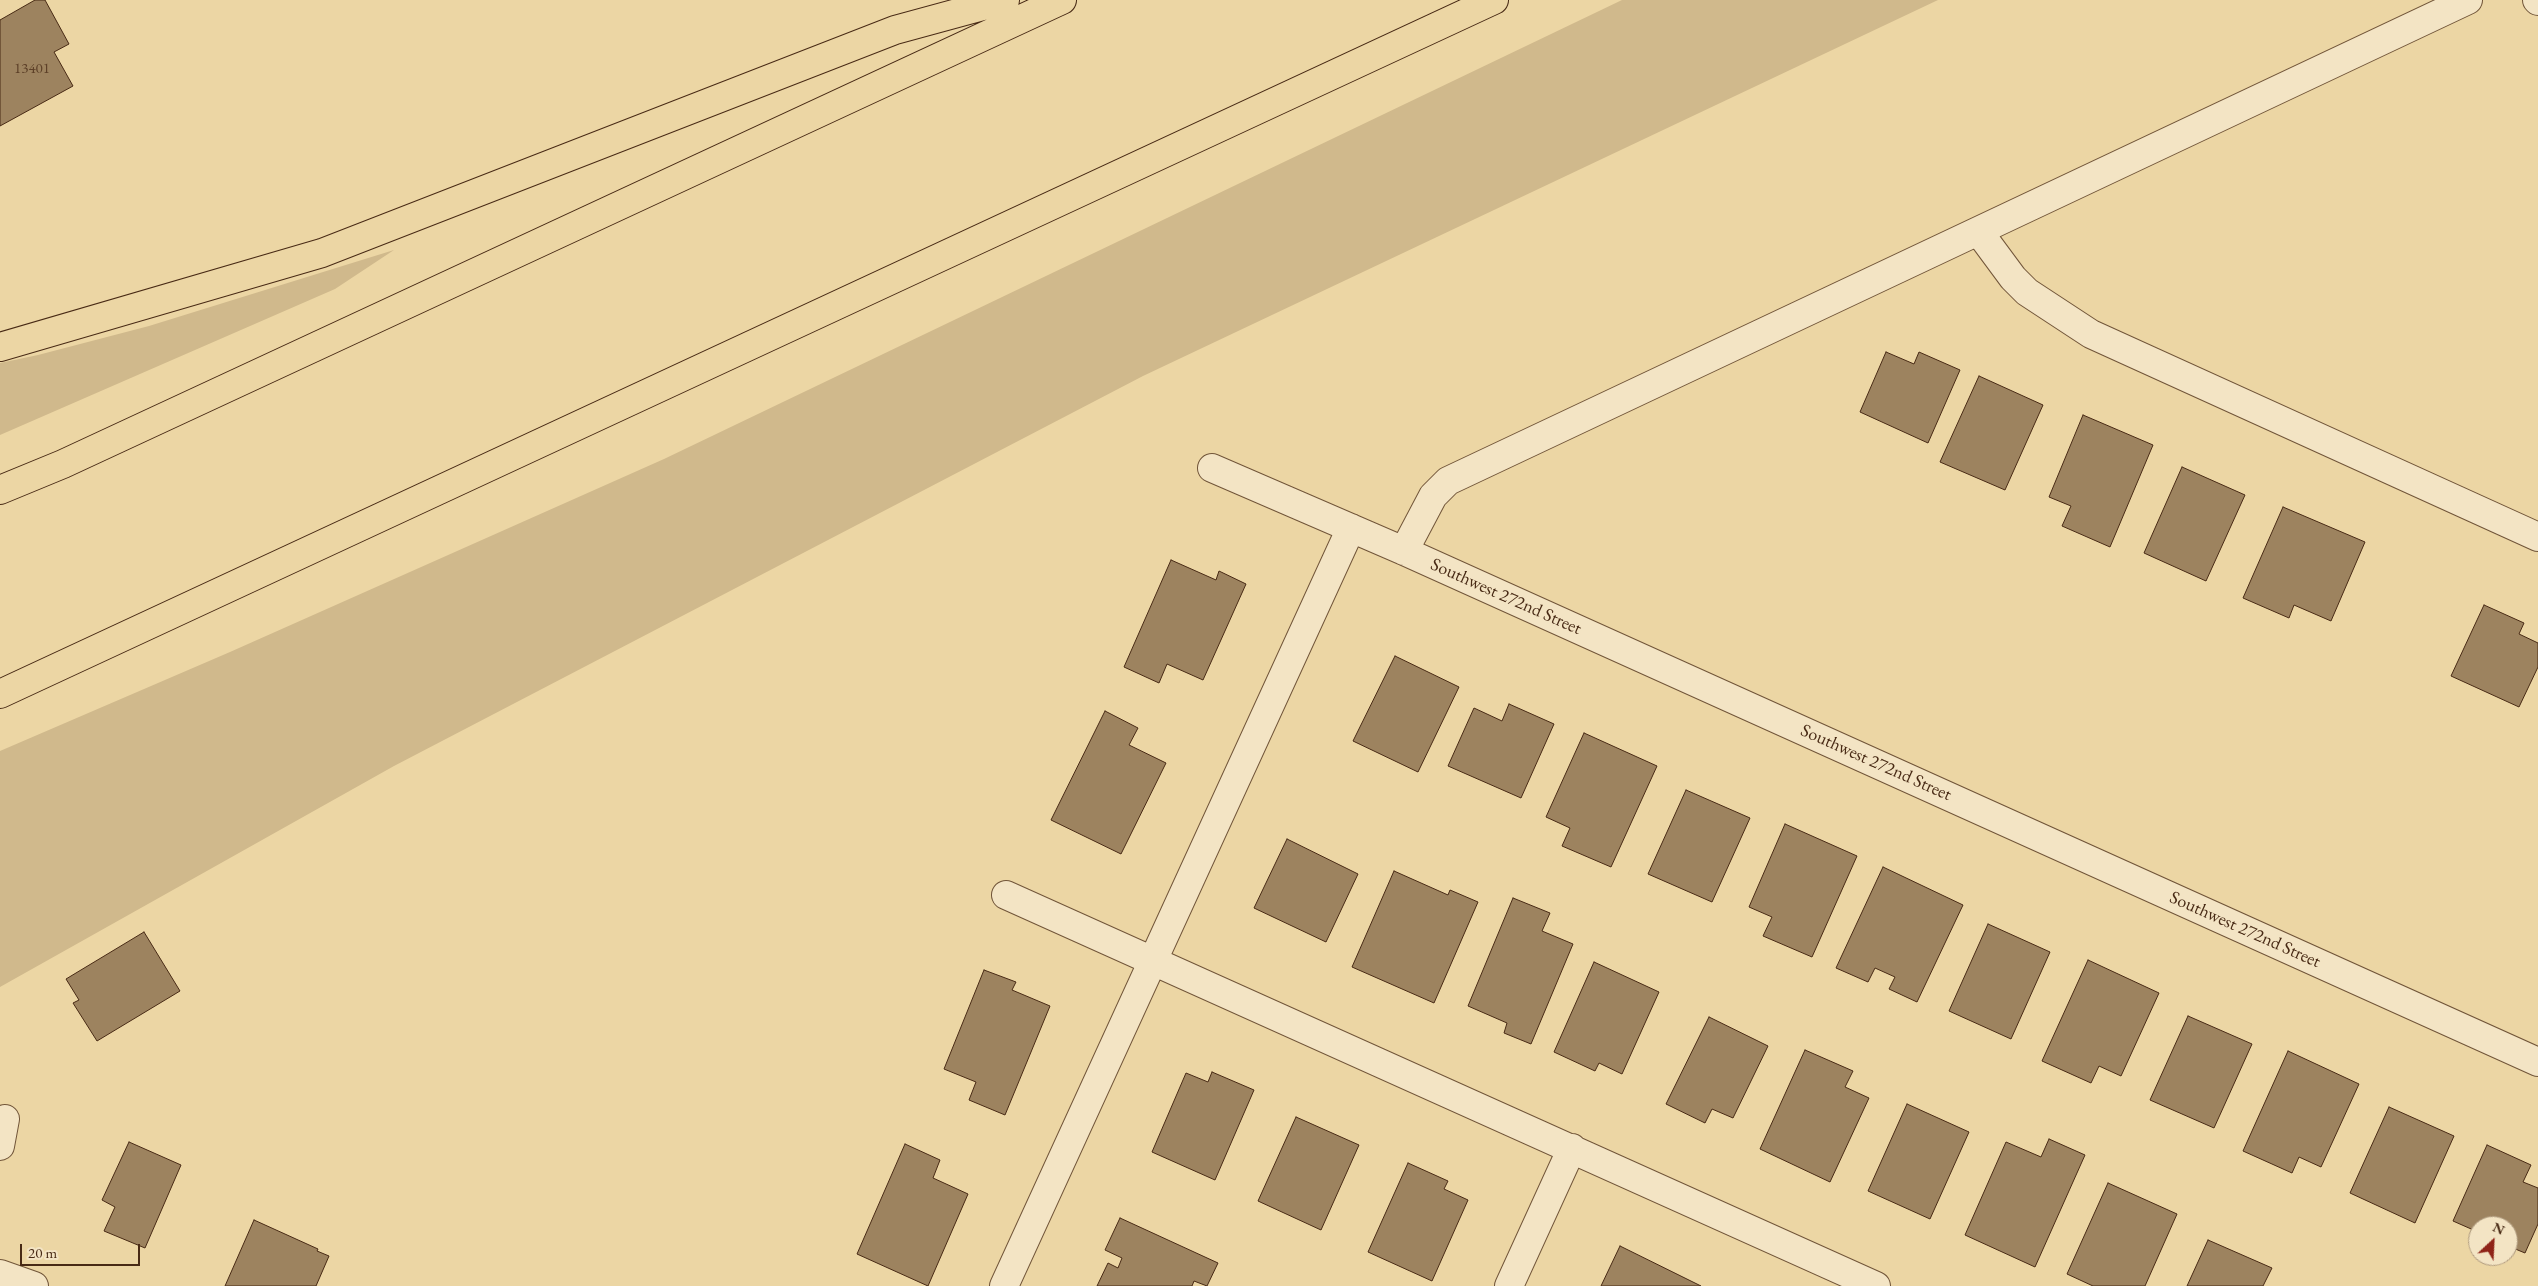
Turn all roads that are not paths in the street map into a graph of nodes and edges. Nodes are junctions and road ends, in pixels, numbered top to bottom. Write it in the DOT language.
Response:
graph roads {
  1 [pos="1006,0"];
  2 [pos="1062,0"];
  3 [pos="1494,0"];
  4 [pos="2468,0"];
  5 [pos="1979,232"];
  6 [pos="0,347"];
  7 [pos="1212,468"];
  8 [pos="0,490"];
  9 [pos="1351,528"];
  10 [pos="2538,537"];
  11 [pos="1404,551"];
  12 [pos="0,694"];
  13 [pos="1006,895"];
  14 [pos="1154,961"];
  15 [pos="2538,1062"];
  16 [pos="5,1119"];
  17 [pos="0,1146"];
  18 [pos="1572,1148"];
  19 [pos="0,1274"];
  20 [pos="34,1286"];
  21 [pos="1004,1286"];
  22 [pos="1509,1286"];
  23 [pos="1876,1286"];
  1 -- 6 [label="highway"];
  2 -- 8 [label="highway"];
  3 -- 12 [label="highway"];
  4 -- 5 [label="street"];
  5 -- 10 [label="street"];
  5 -- 11 [label="street"];
  7 -- 9 [label="street, Southwest 272nd Street"];
  9 -- 11 [label="street, Southwest 272nd Street"];
  9 -- 14 [label="street"];
  11 -- 15 [label="street, Southwest 272nd Street"];
  13 -- 14 [label="street"];
  14 -- 18 [label="street"];
  14 -- 21 [label="street"];
  16 -- 17 [label="street"];
  18 -- 22 [label="street"];
  18 -- 23 [label="street"];
  19 -- 20 [label="street"];
}
